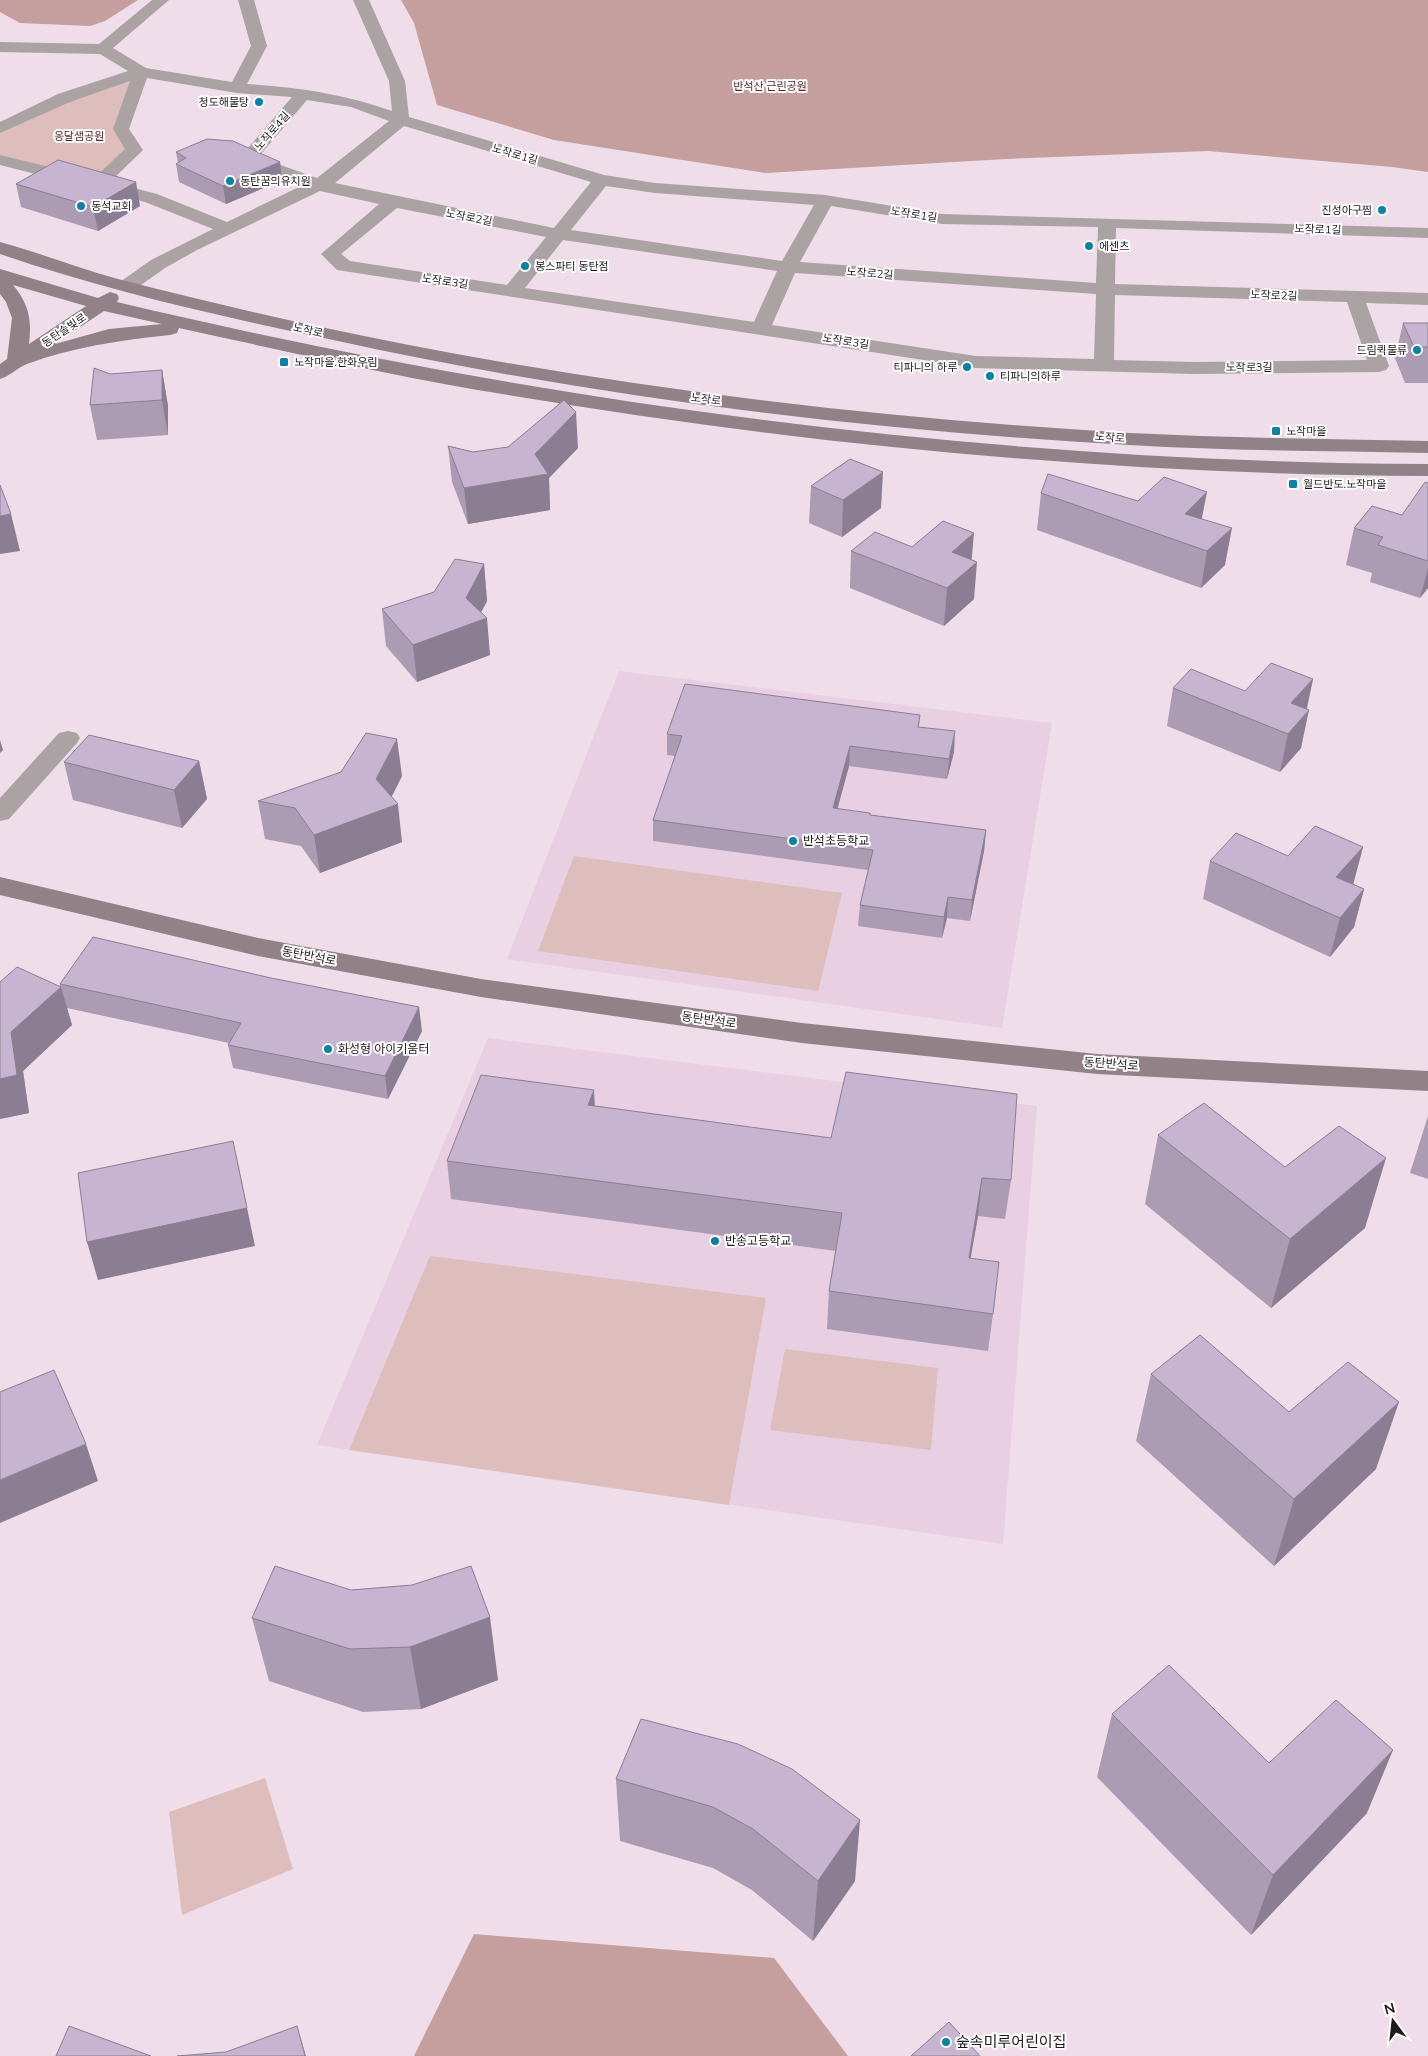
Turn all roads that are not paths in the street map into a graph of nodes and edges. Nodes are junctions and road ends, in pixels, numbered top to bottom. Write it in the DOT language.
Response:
graph roads {
  1 [pos="161,0"];
  2 [pos="246,0"];
  3 [pos="362,0"];
  4 [pos="0,47"];
  5 [pos="103,49"];
  6 [pos="141,72"];
  7 [pos="237,88"];
  8 [pos="303,95"];
  9 [pos="401,120"];
  10 [pos="0,128"];
  11 [pos="0,160"];
  12 [pos="602,180"];
  13 [pos="97,185"];
  14 [pos="319,185"];
  15 [pos="825,200"];
  16 [pos="393,202"];
  17 [pos="1107,222"];
  18 [pos="227,228"];
  19 [pos="558,234"];
  20 [pos="1426,237"];
  21 [pos="0,248"];
  22 [pos="26,257"];
  23 [pos="788,267"];
  24 [pos="0,273"];
  25 [pos="0,282"];
  26 [pos="127,286"];
  27 [pos="1105,289"];
  28 [pos="512,291"];
  29 [pos="1355,298"];
  30 [pos="1428,299"];
  31 [pos="101,304"];
  32 [pos="224,310"];
  33 [pos="200,327"];
  34 [pos="762,328"];
  35 [pos="17,361"];
  36 [pos="1104,364"];
  37 [pos="0,373"];
  38 [pos="1376,446"];
  39 [pos="1428,447"];
  40 [pos="1385,470"];
  41 [pos="1428,470"];
  42 [pos="68,738"];
  43 [pos="0,813"];
  44 [pos="0,886"];
  45 [pos="1428,1081"];
  1 -- 5 [label="street"];
  2 -- 7 [label="street"];
  3 -- 9 [label="street"];
  4 -- 5 [label="street"];
  5 -- 6 [label="street, 노작로4길"];
  6 -- 7 [label="street, 노작로4길"];
  6 -- 10 [label="street, 노작로4길"];
  6 -- 13 [label="street"];
  7 -- 8 [label="street, 노작로4길"];
  8 -- 9 [label="street, 노작로4길"];
  8 -- 14 [label="street, 노작로4길"];
  9 -- 12 [label="street, 노작로1길"];
  9 -- 14 [label="street"];
  11 -- 13 [label="street"];
  12 -- 15 [label="street, 노작로1길"];
  12 -- 19 [label="street"];
  13 -- 18 [label="street"];
  14 -- 16 [label="street, 노작로2길"];
  14 -- 18 [label="street"];
  15 -- 17 [label="street, 노작로1길"];
  15 -- 23 [label="street"];
  16 -- 19 [label="street, 노작로2길"];
  16 -- 28 [label="street, 노작로3길"];
  17 -- 20 [label="street, 노작로1길"];
  17 -- 27 [label="street"];
  18 -- 26 [label="street"];
  19 -- 23 [label="street, 노작로2길"];
  19 -- 28 [label="street"];
  21 -- 22 [label="street, 노작로"];
  22 -- 24 [label="street"];
  22 -- 26 [label="street, 노작로"];
  23 -- 27 [label="street, 노작로2길"];
  23 -- 34 [label="street"];
  24 -- 31 [label="street, 노작로"];
  25 -- 35 [label="street"];
  26 -- 31 [label="street, 동탄솔빛로"];
  26 -- 32 [label="street, 노작로"];
  27 -- 29 [label="street, 노작로2길"];
  27 -- 36 [label="street"];
  28 -- 34 [label="street, 노작로3길"];
  29 -- 30 [label="street, 노작로2길"];
  29 -- 36 [label="street, 노작로3길"];
  31 -- 33 [label="street, 노작로"];
  31 -- 35 [label="street, 동탄솔빛로"];
  32 -- 33 [label="street"];
  32 -- 38 [label="street, 노작로"];
  33 -- 35 [label="street"];
  33 -- 40 [label="street, 노작로"];
  34 -- 36 [label="street, 노작로3길"];
  35 -- 37 [label="street, 동탄솔빛로"];
  38 -- 39 [label="street, 노작로"];
  38 -- 40 [label="street"];
  40 -- 41 [label="street, 노작로"];
  42 -- 43 [label="street"];
  44 -- 45 [label="street, 동탄반석로"];
}
